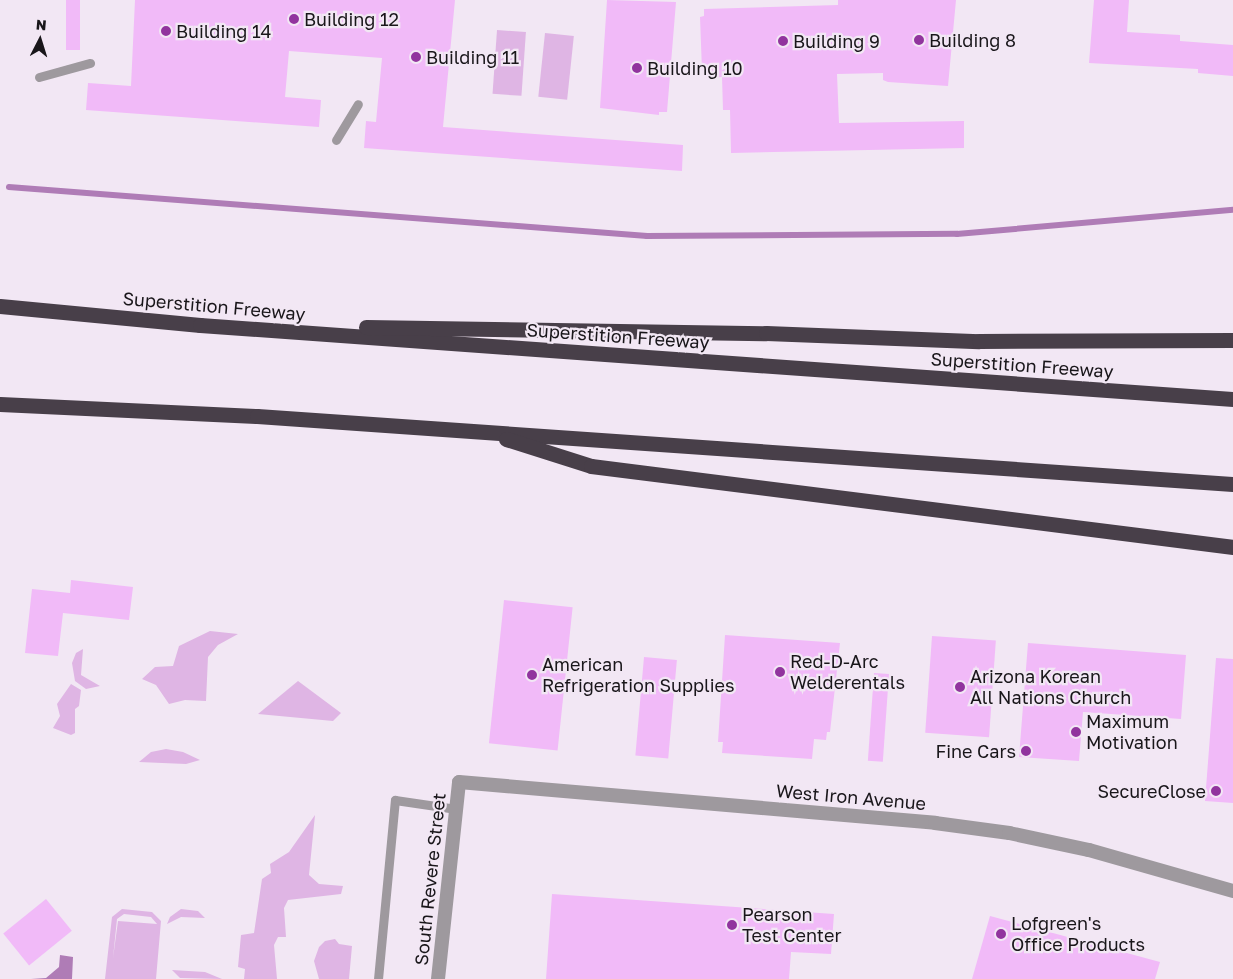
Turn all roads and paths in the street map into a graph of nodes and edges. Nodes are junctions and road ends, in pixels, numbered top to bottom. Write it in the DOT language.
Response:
graph roads {
  1 [pos="90,63"];
  2 [pos="39,77"];
  3 [pos="358,104"];
  4 [pos="336,140"];
  5 [pos="1,306"];
  6 [pos="200,325"];
  7 [pos="1233,340"];
  8 [pos="1233,399"];
  9 [pos="0,404"];
  10 [pos="480,431"];
  11 [pos="1233,484"];
  12 [pos="1233,547"];
  13 [pos="459,782"];
  14 [pos="456,809"];
  15 [pos="1233,891"];
  16 [pos="378,979"];
  17 [pos="438,979"];
  1 -- 2 [label="lane"];
  3 -- 4 [label="lane"];
  5 -- 6 [label="highway, Superstition Freeway"];
  6 -- 7 [label="highway"];
  6 -- 8 [label="highway, Superstition Freeway"];
  9 -- 10 [label="highway"];
  10 -- 11 [label="highway"];
  10 -- 12 [label="highway"];
  13 -- 14 [label="street, South Revere Street"];
  13 -- 15 [label="street, West Iron Avenue"];
  14 -- 16 [label="lane"];
  14 -- 17 [label="street, South Revere Street"];
}
